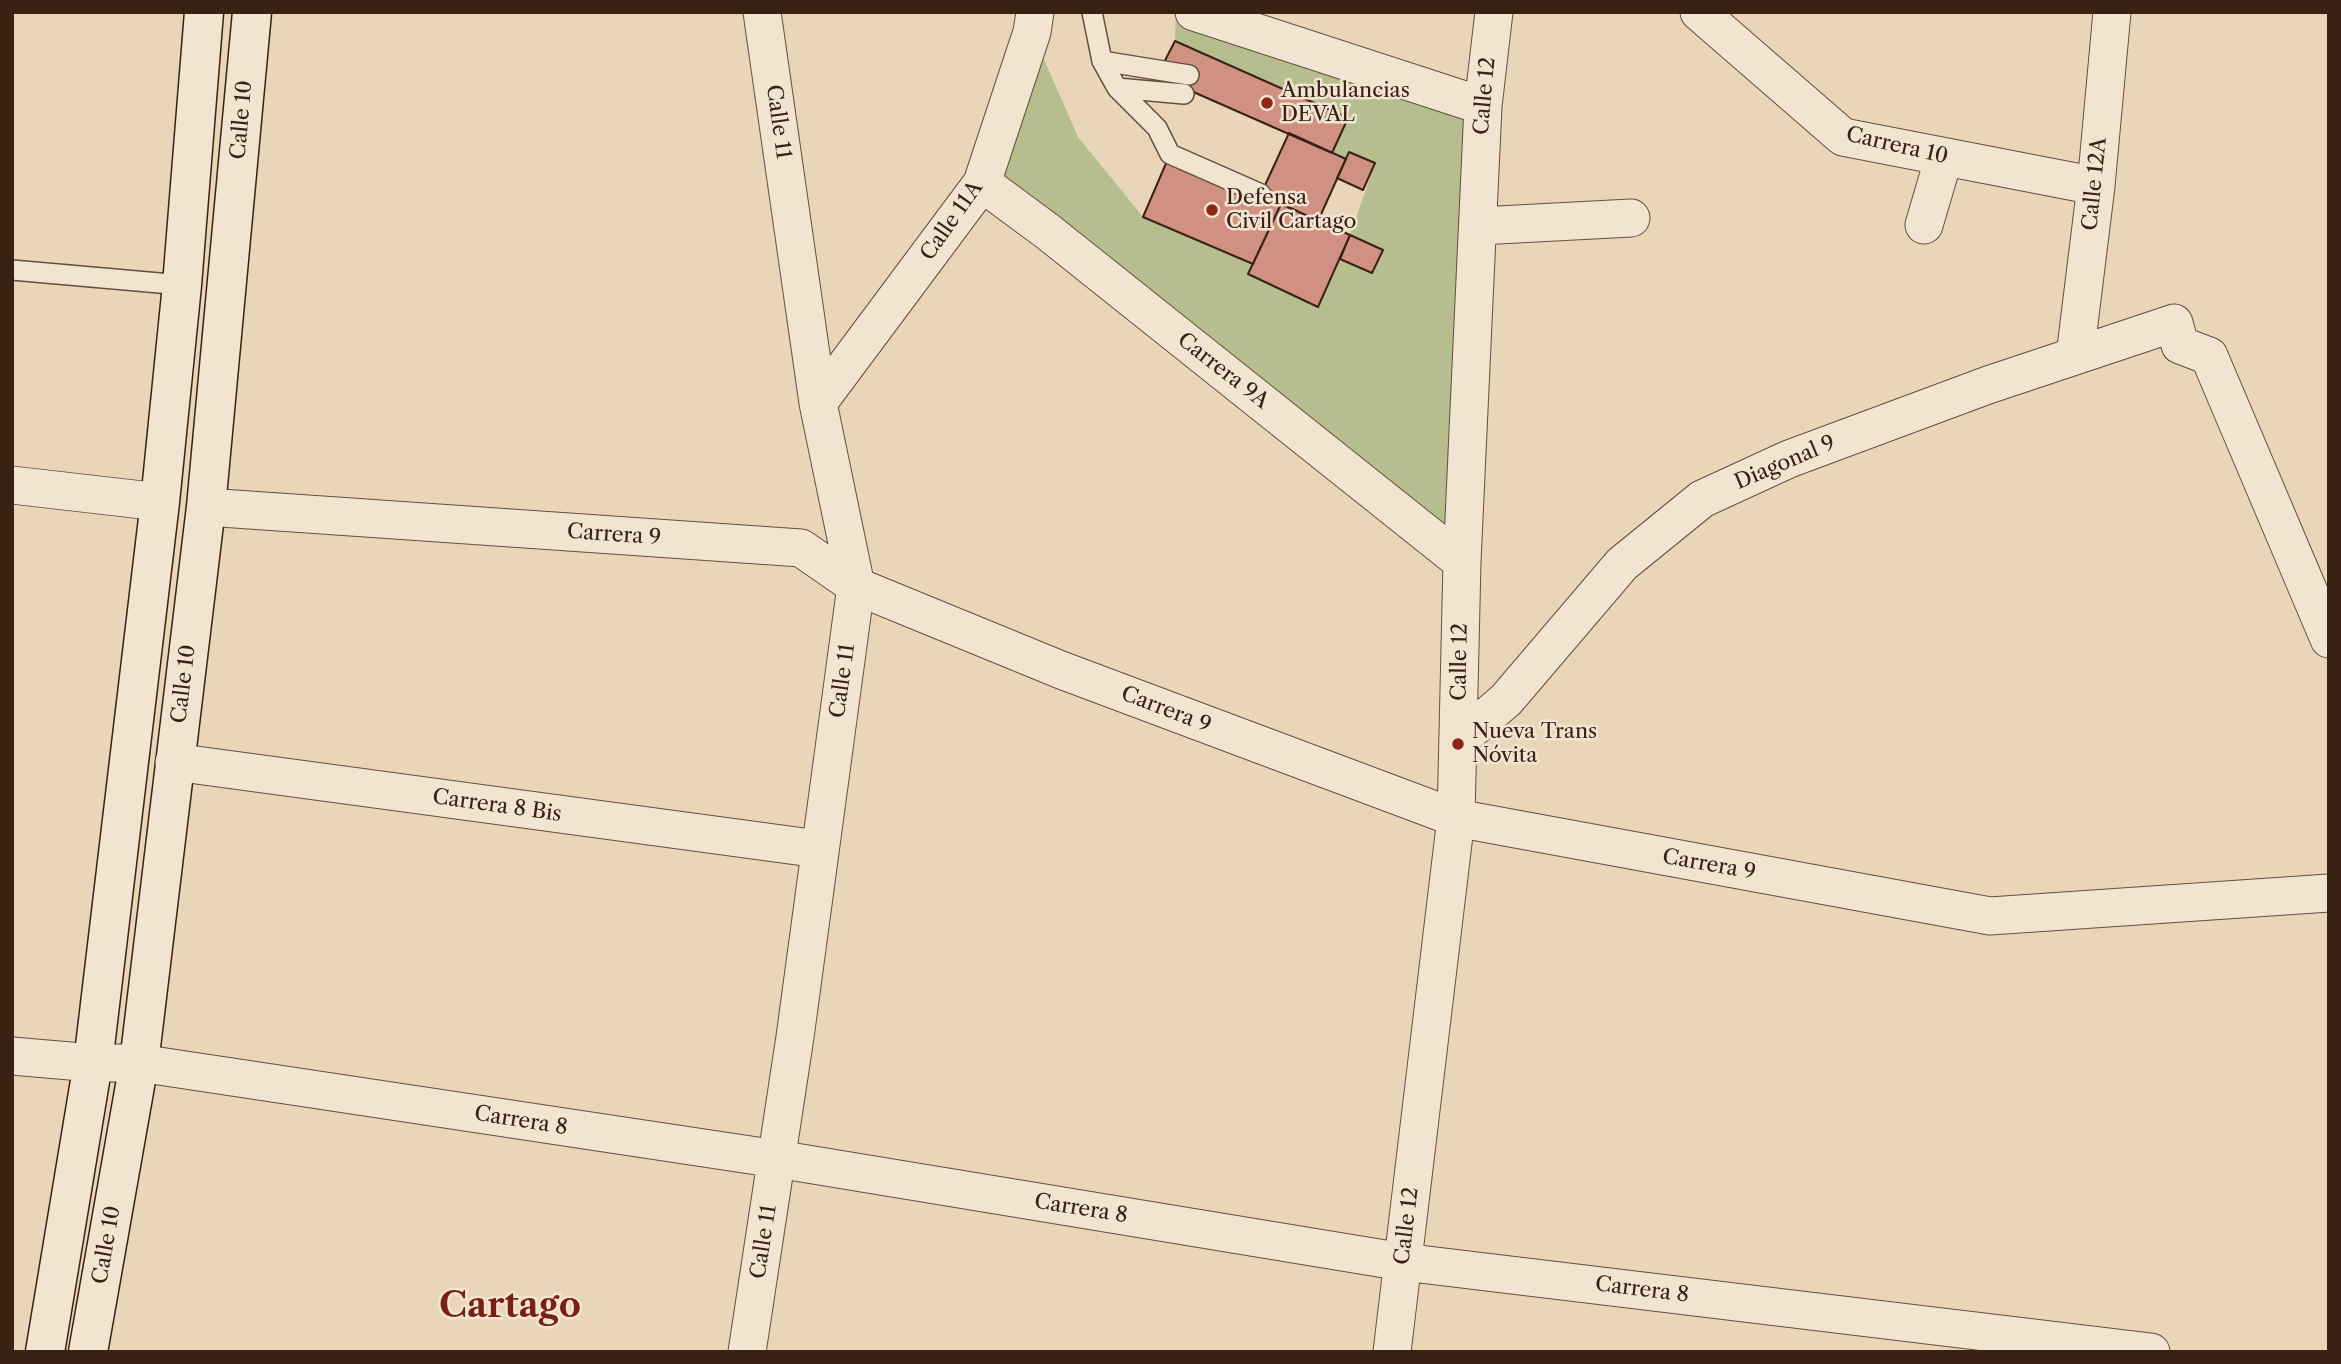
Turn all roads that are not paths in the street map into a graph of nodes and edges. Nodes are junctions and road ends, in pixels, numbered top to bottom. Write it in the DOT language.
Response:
graph roads {
  1 [pos="204,12"];
  2 [pos="252,12"];
  3 [pos="762,12"];
  4 [pos="1035,12"];
  5 [pos="1092,12"];
  6 [pos="1194,12"];
  7 [pos="1493,12"];
  8 [pos="1699,12"];
  9 [pos="2112,12"];
  10 [pos="1102,61"];
  11 [pos="1117,88"];
  12 [pos="1483,106"];
  13 [pos="1944,157"];
  14 [pos="982,183"];
  15 [pos="2095,186"];
  16 [pos="1261,194"];
  17 [pos="1631,218"];
  18 [pos="1924,225"];
  19 [pos="1479,226"];
  20 [pos="12,270"];
  21 [pos="182,285"];
  22 [pos="2075,356"];
  23 [pos="818,403"];
  24 [pos="12,485"];
  25 [pos="160,502"];
  26 [pos="206,508"];
  27 [pos="1462,562"];
  28 [pos="856,586"];
  29 [pos="2329,639"];
  30 [pos="1458,740"];
  31 [pos="174,762"];
  32 [pos="1456,818"];
  33 [pos="819,849"];
  34 [pos="2329,893"];
  35 [pos="12,1056"];
  36 [pos="93,1063"];
  37 [pos="139,1063"];
  38 [pos="777,1159"];
  39 [pos="1403,1262"];
  40 [pos="45,1352"];
  41 [pos="88,1352"];
  42 [pos="747,1352"];
  43 [pos="1392,1352"];
  44 [pos="2151,1352"];
  1 -- 21 [label="main road, Calle 10"];
  2 -- 26 [label="main road, Calle 10"];
  3 -- 23 [label="street, Calle 11"];
  4 -- 14 [label="street, Calle 11A"];
  5 -- 10 [label="lane"];
  6 -- 12 [label="street"];
  7 -- 12 [label="street, Calle 12"];
  8 -- 13 [label="street, Carrera 10"];
  9 -- 15 [label="street, Calle 12A"];
  10 -- 11 [label="lane"];
  10 -- 11 [label="lane"];
  11 -- 16 [label="lane"];
  12 -- 19 [label="street, Calle 12"];
  13 -- 15 [label="street, Carrera 10"];
  13 -- 18 [label="street"];
  14 -- 23 [label="street, Calle 11A"];
  14 -- 27 [label="street, Carrera 9A"];
  15 -- 22 [label="street, Calle 12A"];
  17 -- 19 [label="street"];
  19 -- 27 [label="street, Calle 12"];
  20 -- 21 [label="lane"];
  21 -- 25 [label="main road, Calle 10"];
  22 -- 29 [label="street, Diagonal 9"];
  22 -- 30 [label="street, Diagonal 9"];
  23 -- 28 [label="street, Calle 11"];
  24 -- 25 [label="street, Carrera 9"];
  25 -- 26 [label="main road, Carrera 9"];
  25 -- 36 [label="main road, Calle 10"];
  26 -- 28 [label="street, Carrera 9"];
  26 -- 31 [label="main road, Calle 10"];
  27 -- 30 [label="street, Calle 12"];
  28 -- 32 [label="street, Carrera 9"];
  28 -- 33 [label="street, Calle 11"];
  30 -- 32 [label="street, Calle 12"];
  31 -- 33 [label="street, Carrera 8 Bis"];
  31 -- 37 [label="main road, Calle 10"];
  32 -- 34 [label="street, Carrera 9"];
  32 -- 39 [label="street, Calle 12"];
  33 -- 38 [label="street, Calle 11"];
  35 -- 36 [label="street, Carrera 8"];
  36 -- 37 [label="street, Carrera 8"];
  36 -- 40 [label="main road, Calle 10"];
  37 -- 38 [label="street, Carrera 8"];
  37 -- 41 [label="main road, Calle 10"];
  38 -- 39 [label="street, Carrera 8"];
  38 -- 42 [label="street, Calle 11"];
  39 -- 43 [label="street, Calle 12"];
  39 -- 44 [label="street, Carrera 8"];
}
